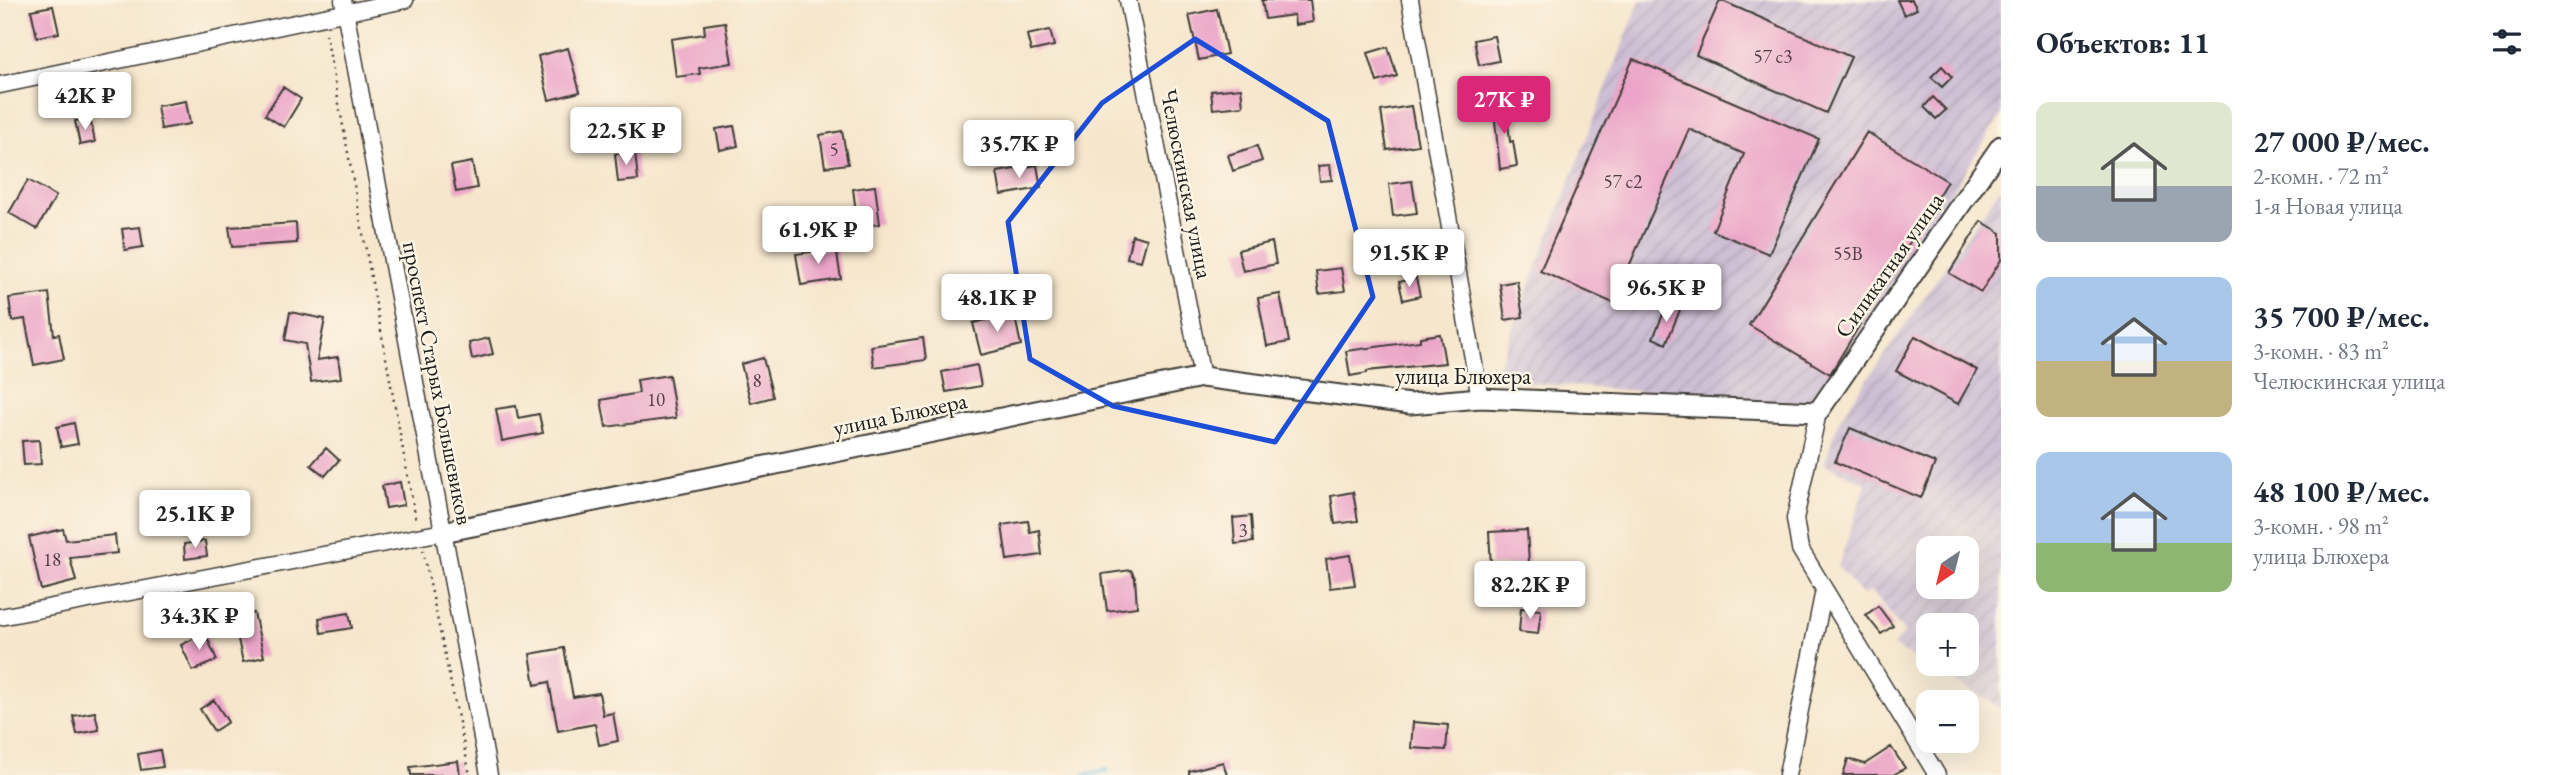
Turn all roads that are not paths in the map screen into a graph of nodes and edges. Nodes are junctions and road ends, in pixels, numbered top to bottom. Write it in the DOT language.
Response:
graph roads {
  1 [pos="405,0"];
  2 [pos="1128,0"];
  3 [pos="1410,0"];
  4 [pos="344,7"];
  5 [pos="0,85"];
  6 [pos="2001,146"];
  7 [pos="1202,377"];
  8 [pos="1480,398"];
  9 [pos="1818,412"];
  10 [pos="443,532"];
  11 [pos="1824,590"];
  12 [pos="0,617"];
  13 [pos="489,775"];
  14 [pos="1787,775"];
  15 [pos="1937,775"];
  1 -- 4 [label="street"];
  2 -- 7 [label="street, Челюскинская улица"];
  3 -- 8 [label="street"];
  4 -- 5 [label="street"];
  4 -- 10 [label="street, проспект Старых Большевиков"];
  6 -- 9 [label="street, Силикатная улица"];
  7 -- 8 [label="street, улица Блюхера"];
  7 -- 10 [label="street, улица Блюхера"];
  8 -- 9 [label="street, улица Блюхера"];
  9 -- 11 [label="street"];
  10 -- 12 [label="street, улица Блюхера"];
  10 -- 13 [label="street, проспект Старых Большевиков"];
  11 -- 14 [label="street"];
  11 -- 15 [label="street"];
}
